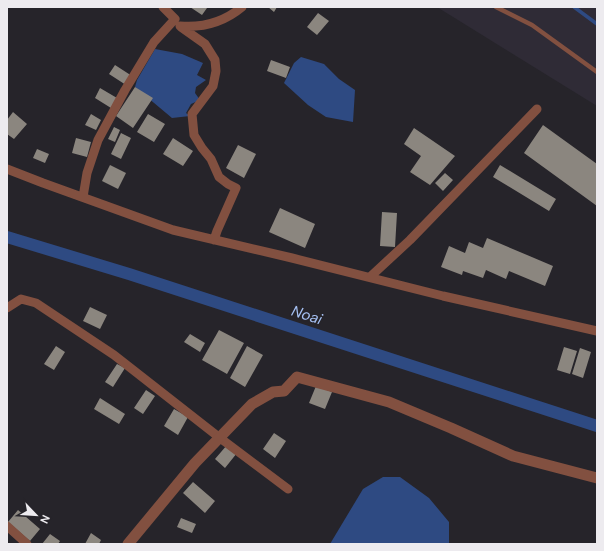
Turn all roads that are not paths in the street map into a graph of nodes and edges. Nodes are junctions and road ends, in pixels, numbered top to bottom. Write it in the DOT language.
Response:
graph roads {
  1 [pos="163,7"];
  2 [pos="242,7"];
  3 [pos="496,7"];
  4 [pos="175,19"];
  5 [pos="181,26"];
  6 [pos="597,72"];
  7 [pos="537,109"];
  8 [pos="7,169"];
  9 [pos="83,197"];
  10 [pos="214,240"];
  11 [pos="370,277"];
  12 [pos="7,308"];
  13 [pos="597,331"];
  14 [pos="220,438"];
  15 [pos="597,478"];
  16 [pos="288,489"];
  17 [pos="7,526"];
  18 [pos="27,544"];
  19 [pos="128,544"];
  1 -- 4 [label="street"];
  2 -- 5 [label="street"];
  3 -- 6 [label="lane"];
  4 -- 5 [label="street"];
  4 -- 9 [label="street"];
  5 -- 10 [label="street"];
  7 -- 11 [label="street"];
  8 -- 9 [label="street"];
  9 -- 10 [label="street"];
  10 -- 11 [label="street"];
  11 -- 13 [label="street"];
  12 -- 14 [label="street"];
  14 -- 15 [label="street"];
  14 -- 16 [label="street"];
  14 -- 19 [label="street"];
  17 -- 18 [label="street"];
}
